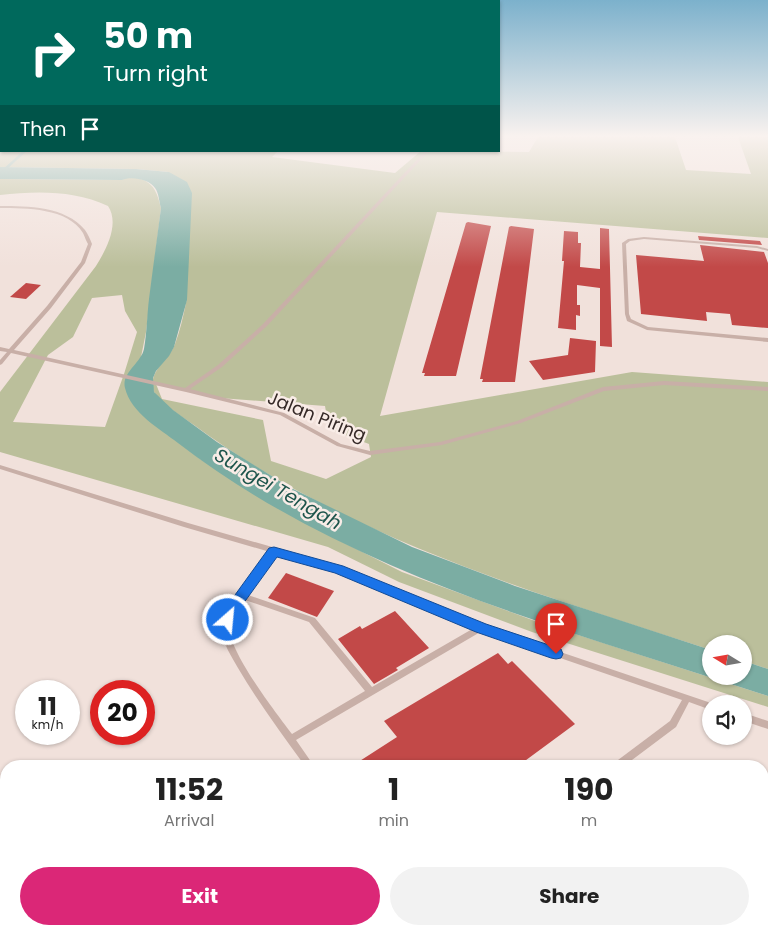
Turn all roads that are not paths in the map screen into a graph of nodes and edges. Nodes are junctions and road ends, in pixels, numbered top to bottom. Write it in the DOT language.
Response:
graph roads {
  1 [pos="399,181"];
  2 [pos="0,207"];
  3 [pos="768,250"];
  4 [pos="768,340"];
  5 [pos="0,349"];
  6 [pos="9,351"];
  7 [pos="0,363"];
  8 [pos="124,377"];
  9 [pos="156,384"];
  10 [pos="768,389"];
  11 [pos="186,390"];
  12 [pos="0,467"];
  13 [pos="274,551"];
  14 [pos="241,596"];
  15 [pos="481,628"];
  16 [pos="371,692"];
  17 [pos="687,698"];
  18 [pos="702,703"];
  19 [pos="752,720"];
  20 [pos="768,725"];
  21 [pos="291,739"];
  22 [pos="306,760"];
  23 [pos="625,760"];
  1 -- 11 [label="lane"];
  2 -- 6 [label="lane"];
  3 -- 4 [label="lane"];
  5 -- 6 [label="lane, Jalan Piring"];
  6 -- 7 [label="lane"];
  6 -- 8 [label="lane, Jalan Piring"];
  8 -- 9 [label="lane, Jalan Piring"];
  9 -- 11 [label="lane, Jalan Piring"];
  10 -- 11 [label="lane, Jalan Piring"];
  12 -- 13 [label="lane"];
  13 -- 14 [label="lane"];
  13 -- 15 [label="lane"];
  14 -- 16 [label="lane"];
  14 -- 21 [label="lane"];
  15 -- 16 [label="lane"];
  15 -- 17 [label="lane"];
  16 -- 21 [label="lane"];
  17 -- 18 [label="lane"];
  17 -- 23 [label="lane"];
  19 -- 20 [label="lane"];
  21 -- 22 [label="lane"];
}
